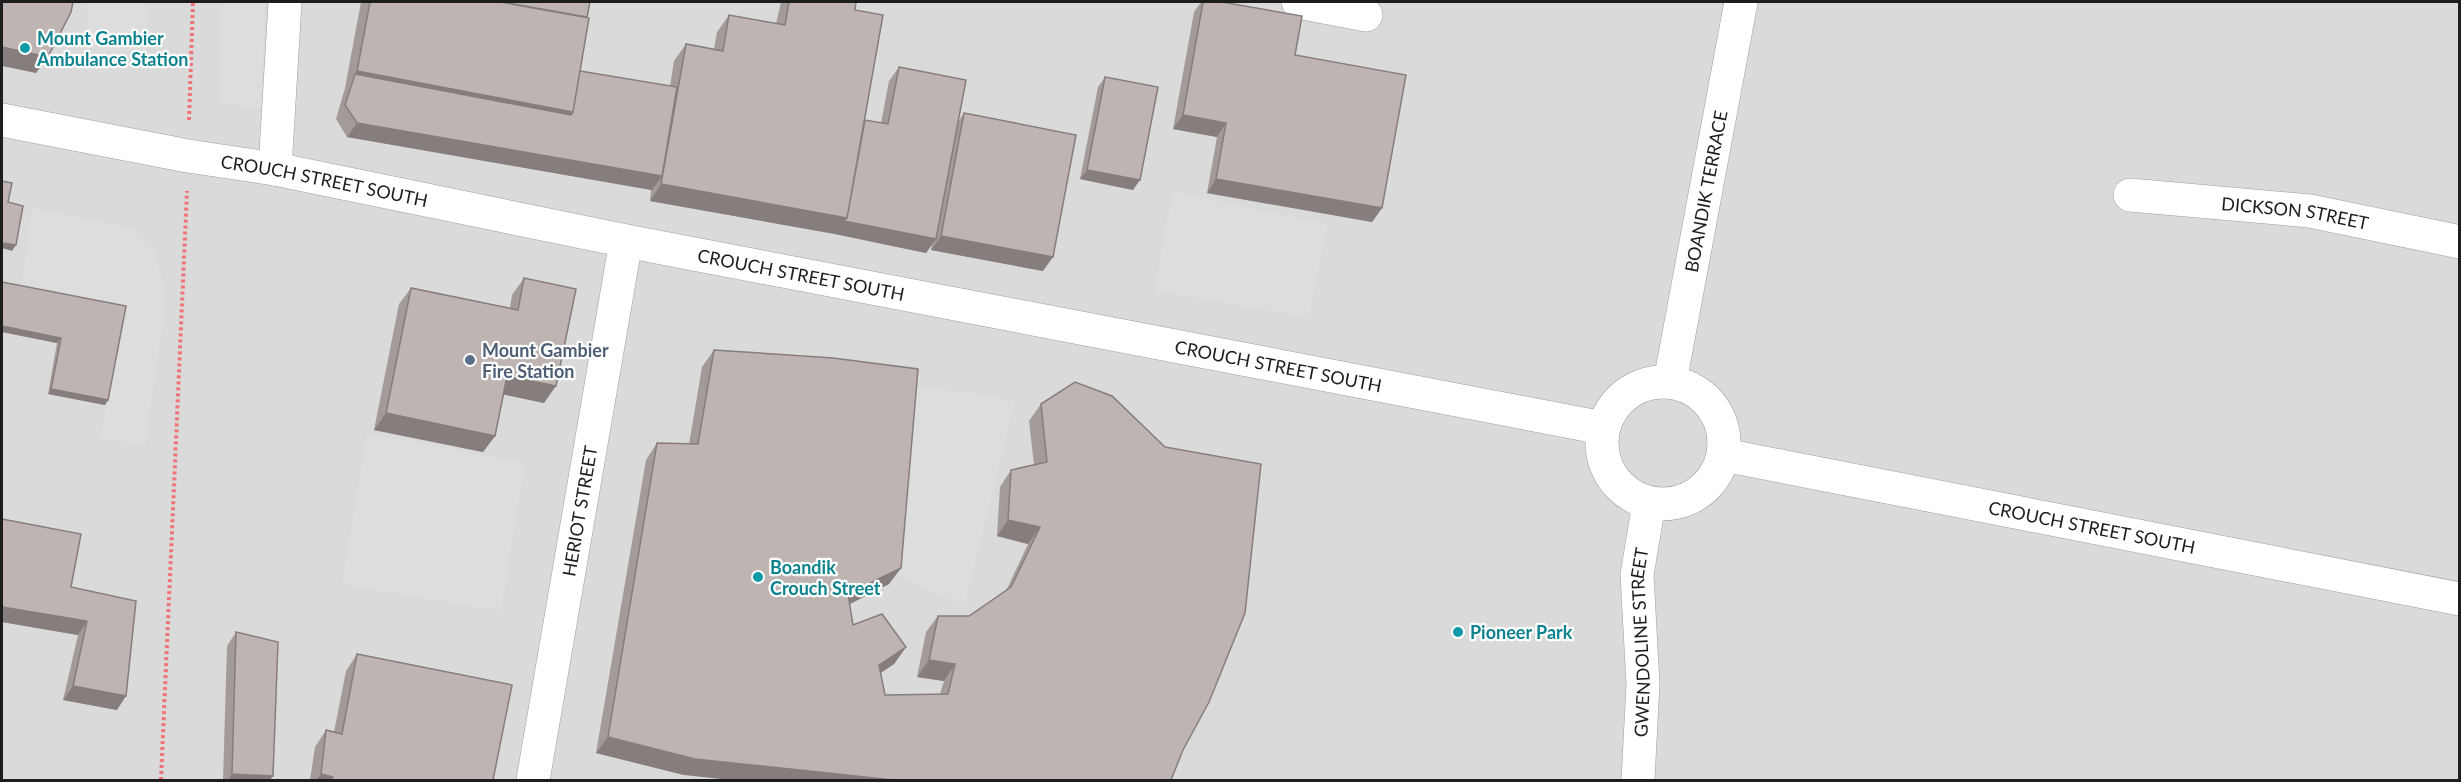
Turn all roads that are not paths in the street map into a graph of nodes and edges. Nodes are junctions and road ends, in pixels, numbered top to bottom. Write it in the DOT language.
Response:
graph roads {
  1 [pos="285,2"];
  2 [pos="1298,2"];
  3 [pos="1741,2"];
  4 [pos="1366,15"];
  5 [pos="2,120"];
  6 [pos="274,169"];
  7 [pos="2130,195"];
  8 [pos="626,241"];
  9 [pos="2460,242"];
  10 [pos="1670,382"];
  11 [pos="1603,428"];
  12 [pos="1724,455"];
  13 [pos="1649,503"];
  14 [pos="2460,600"];
  15 [pos="534,780"];
  16 [pos="1638,780"];
  1 -- 6 [label="street"];
  2 -- 4 [label="street"];
  3 -- 10 [label="street, BOANDIK TERRACE"];
  5 -- 6 [label="street, CROUCH STREET SOUTH"];
  6 -- 8 [label="street, CROUCH STREET SOUTH"];
  7 -- 9 [label="street, DICKSON STREET"];
  8 -- 11 [label="street, CROUCH STREET SOUTH"];
  8 -- 15 [label="street, HERIOT STREET"];
  10 -- 11 [label="street"];
  10 -- 12 [label="street"];
  11 -- 13 [label="street"];
  12 -- 13 [label="street"];
  12 -- 14 [label="street, CROUCH STREET SOUTH"];
  13 -- 16 [label="street, GWENDOLINE STREET"];
}
